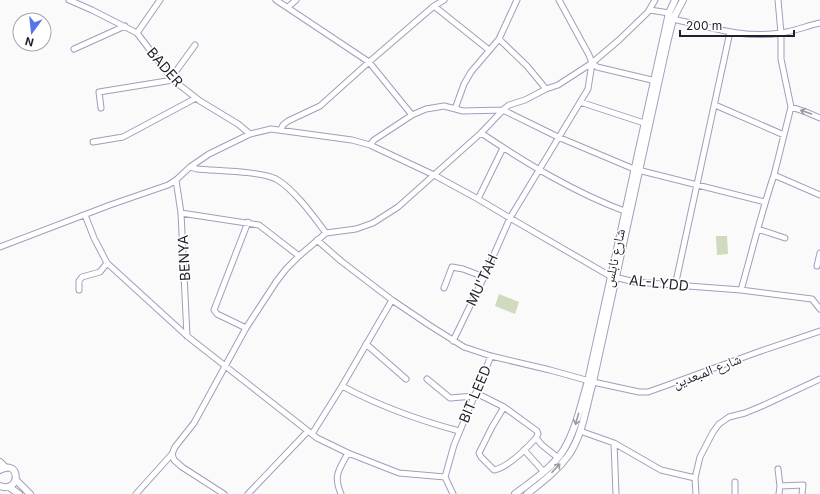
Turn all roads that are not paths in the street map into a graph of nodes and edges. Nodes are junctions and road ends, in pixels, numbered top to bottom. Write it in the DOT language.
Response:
graph roads {
  1 [pos="69,0"];
  2 [pos="160,0"];
  3 [pos="276,0"];
  4 [pos="296,0"];
  5 [pos="444,0"];
  6 [pos="517,0"];
  7 [pos="559,0"];
  8 [pos="655,0"];
  9 [pos="675,0"];
  10 [pos="683,0"];
  11 [pos="778,0"];
  12 [pos="434,6"];
  13 [pos="288,7"];
  14 [pos="650,10"];
  15 [pos="669,13"];
  16 [pos="673,19"];
  17 [pos="820,23"];
  18 [pos="125,26"];
  19 [pos="730,32"];
  20 [pos="137,33"];
  21 [pos="781,33"];
  22 [pos="499,39"];
  23 [pos="195,45"];
  24 [pos="74,49"];
  25 [pos="489,50"];
  26 [pos="369,62"];
  27 [pos="592,63"];
  28 [pos="172,79"];
  29 [pos="656,81"];
  30 [pos="546,89"];
  31 [pos="196,98"];
  32 [pos="580,102"];
  33 [pos="715,105"];
  34 [pos="791,107"];
  35 [pos="101,108"];
  36 [pos="455,109"];
  37 [pos="503,110"];
  38 [pos="412,115"];
  39 [pos="820,118"];
  40 [pos="644,123"];
  41 [pos="281,130"];
  42 [pos="481,133"];
  43 [pos="250,134"];
  44 [pos="784,134"];
  45 [pos="558,137"];
  46 [pos="93,142"];
  47 [pos="370,145"];
  48 [pos="503,148"];
  49 [pos="190,167"];
  50 [pos="538,169"];
  51 [pos="637,170"];
  52 [pos="434,175"];
  53 [pos="774,175"];
  54 [pos="176,180"];
  55 [pos="697,185"];
  56 [pos="820,195"];
  57 [pos="478,199"];
  58 [pos="764,202"];
  59 [pos="627,212"];
  60 [pos="182,213"];
  61 [pos="85,215"];
  62 [pos="510,218"];
  63 [pos="248,222"];
  64 [pos="758,229"];
  65 [pos="326,233"];
  66 [pos="785,238"];
  67 [pos="318,240"];
  68 [pos="0,247"];
  69 [pos="820,253"];
  70 [pos="299,256"];
  71 [pos="108,264"];
  72 [pos="817,266"];
  73 [pos="484,276"];
  74 [pos="613,276"];
  75 [pos="675,286"];
  76 [pos="444,288"];
  77 [pos="79,290"];
  78 [pos="741,290"];
  79 [pos="392,300"];
  80 [pos="820,309"];
  81 [pos="246,328"];
  82 [pos="820,331"];
  83 [pos="187,336"];
  84 [pos="453,341"];
  85 [pos="366,344"];
  86 [pos="491,356"];
  87 [pos="225,366"];
  88 [pos="406,379"];
  89 [pos="426,379"];
  90 [pos="820,379"];
  91 [pos="590,381"];
  92 [pos="342,386"];
  93 [pos="475,395"];
  94 [pos="504,407"];
  95 [pos="459,431"];
  96 [pos="580,431"];
  97 [pos="310,432"];
  98 [pos="536,438"];
  99 [pos="614,443"];
  100 [pos="524,450"];
  101 [pos="348,453"];
  102 [pos="172,454"];
  103 [pos="557,458"];
  104 [pos="0,462"];
  105 [pos="3,469"];
  106 [pos="778,469"];
  107 [pos="544,472"];
  108 [pos="445,477"];
  109 [pos="695,478"];
  110 [pos="16,480"];
  111 [pos="735,482"];
  112 [pos="0,486"];
  113 [pos="780,486"];
  114 [pos="8,488"];
  115 [pos="0,492"];
  116 [pos="19,494"];
  117 [pos="30,494"];
  118 [pos="136,494"];
  119 [pos="224,494"];
  120 [pos="248,494"];
  121 [pos="341,494"];
  122 [pos="453,494"];
  123 [pos="515,494"];
  124 [pos="527,494"];
  125 [pos="616,494"];
  126 [pos="696,494"];
  127 [pos="735,494"];
  128 [pos="779,494"];
  129 [pos="802,494"];
  1 -- 18 [label="street"];
  2 -- 20 [label="street, BADER"];
  3 -- 13 [label="street"];
  4 -- 13 [label="street"];
  5 -- 12 [label="street"];
  6 -- 22 [label="street"];
  7 -- 27 [label="street"];
  8 -- 14 [label="street"];
  9 -- 15 [label="main road, شارع نابلس"];
  10 -- 16 [label="main road, شارع نابلس"];
  11 -- 21 [label="street"];
  12 -- 25 [label="street"];
  12 -- 26 [label="street"];
  13 -- 26 [label="street"];
  14 -- 15 [label="street"];
  14 -- 27 [label="street"];
  15 -- 16 [label="street"];
  15 -- 29 [label="main road, شارع نابلس"];
  16 -- 19 [label="street"];
  16 -- 29 [label="main road, شارع نابلس"];
  17 -- 21 [label="street"];
  18 -- 20 [label="street"];
  18 -- 24 [label="street"];
  19 -- 21 [label="street"];
  19 -- 33 [label="street"];
  20 -- 28 [label="street, BADER"];
  21 -- 34 [label="street"];
  22 -- 25 [label="street"];
  22 -- 30 [label="street"];
  23 -- 28 [label="street"];
  25 -- 36 [label="street"];
  26 -- 38 [label="street"];
  26 -- 41 [label="street"];
  27 -- 29 [label="street"];
  27 -- 30 [label="street"];
  27 -- 32 [label="street, MU'TAH"];
  28 -- 31 [label="street, BADER"];
  28 -- 35 [label="street"];
  29 -- 40 [label="main road, شارع نابلس"];
  29 -- 51 [label="main road, شارع نابلس"];
  30 -- 37 [label="street"];
  31 -- 43 [label="street, BADER"];
  31 -- 46 [label="street"];
  32 -- 40 [label="street"];
  32 -- 45 [label="street, MU'TAH"];
  33 -- 44 [label="street"];
  33 -- 55 [label="street"];
  39 -- 34 [label="street, one-way"];
  34 -- 44 [label="street"];
  36 -- 37 [label="street"];
  36 -- 38 [label="street"];
  37 -- 42 [label="street"];
  37 -- 45 [label="street"];
  38 -- 47 [label="street"];
  40 -- 51 [label="main road, شارع نابلس"];
  41 -- 43 [label="street, AL-LYDD"];
  41 -- 47 [label="street, AL-LYDD"];
  42 -- 48 [label="street"];
  42 -- 52 [label="street"];
  43 -- 49 [label="street, AL-LYDD"];
  44 -- 53 [label="street"];
  45 -- 50 [label="street, MU'TAH"];
  45 -- 51 [label="street"];
  47 -- 52 [label="street, AL-LYDD"];
  48 -- 50 [label="street"];
  48 -- 57 [label="street"];
  49 -- 54 [label="street, AL-LYDD"];
  49 -- 65 [label="street"];
  50 -- 59 [label="street"];
  50 -- 62 [label="street, MU'TAH"];
  51 -- 55 [label="street"];
  51 -- 59 [label="main road, شارع نابلس"];
  52 -- 57 [label="street, AL-LYDD"];
  52 -- 65 [label="street"];
  53 -- 56 [label="street"];
  53 -- 58 [label="street"];
  54 -- 60 [label="street, BENYA"];
  54 -- 61 [label="street, AL-LYDD"];
  55 -- 58 [label="street"];
  55 -- 75 [label="street"];
  57 -- 62 [label="street, AL-LYDD"];
  58 -- 64 [label="street"];
  59 -- 74 [label="main road, شارع نابلس"];
  60 -- 63 [label="street"];
  60 -- 83 [label="street, BENYA"];
  61 -- 68 [label="street, AL-LYDD"];
  61 -- 71 [label="street"];
  62 -- 73 [label="street, MU'TAH"];
  62 -- 74 [label="street, AL-LYDD"];
  63 -- 70 [label="street"];
  63 -- 81 [label="street"];
  64 -- 66 [label="street"];
  64 -- 78 [label="street"];
  65 -- 67 [label="street"];
  67 -- 70 [label="street"];
  67 -- 79 [label="street, شارع المبعدين"];
  69 -- 72 [label="street"];
  70 -- 81 [label="street"];
  71 -- 77 [label="street"];
  71 -- 83 [label="street"];
  73 -- 76 [label="street"];
  73 -- 84 [label="street, MU'TAH"];
  74 -- 75 [label="street, AL-LYDD"];
  74 -- 91 [label="main road, شارع نابلس"];
  75 -- 78 [label="street, AL-LYDD"];
  78 -- 80 [label="street, AL-LYDD"];
  79 -- 84 [label="street, شارع المبعدين"];
  79 -- 85 [label="street"];
  81 -- 87 [label="street"];
  82 -- 91 [label="street, شارع المبعدين"];
  83 -- 87 [label="street"];
  84 -- 86 [label="street, شارع المبعدين"];
  85 -- 88 [label="street"];
  85 -- 92 [label="street"];
  86 -- 91 [label="street, شارع المبعدين"];
  86 -- 93 [label="street, BIT LEED"];
  87 -- 97 [label="street"];
  87 -- 102 [label="street"];
  89 -- 93 [label="street"];
  90 -- 109 [label="street"];
  91 -- 96 [label="main road, شارع نابلس"];
  91 -- 103 [label="main road, شارع نابلس, one-way"];
  92 -- 95 [label="street"];
  92 -- 97 [label="street"];
  93 -- 94 [label="street"];
  93 -- 95 [label="street, BIT LEED"];
  94 -- 98 [label="street"];
  94 -- 100 [label="street"];
  95 -- 108 [label="street, BIT LEED"];
  96 -- 99 [label="street"];
  124 -- 96 [label="main road, شارع نابلس, one-way"];
  97 -- 101 [label="street"];
  97 -- 120 [label="street"];
  98 -- 100 [label="street"];
  98 -- 103 [label="street"];
  99 -- 109 [label="street"];
  99 -- 125 [label="street"];
  100 -- 107 [label="street"];
  101 -- 108 [label="street"];
  101 -- 121 [label="street"];
  102 -- 118 [label="street"];
  102 -- 119 [label="street"];
  103 -- 107 [label="main road, شارع نابلس"];
  104 -- 105 [label="main road"];
  105 -- 110 [label="main road"];
  106 -- 113 [label="street"];
  107 -- 123 [label="main road, شارع نابلس"];
  108 -- 122 [label="street"];
  109 -- 126 [label="street"];
  110 -- 114 [label="main road"];
  110 -- 117 [label="main road"];
  111 -- 127 [label="street"];
  112 -- 114 [label="main road"];
  113 -- 128 [label="street"];
  113 -- 129 [label="street"];
  114 -- 115 [label="main road"];
  114 -- 116 [label="main road"];
}
